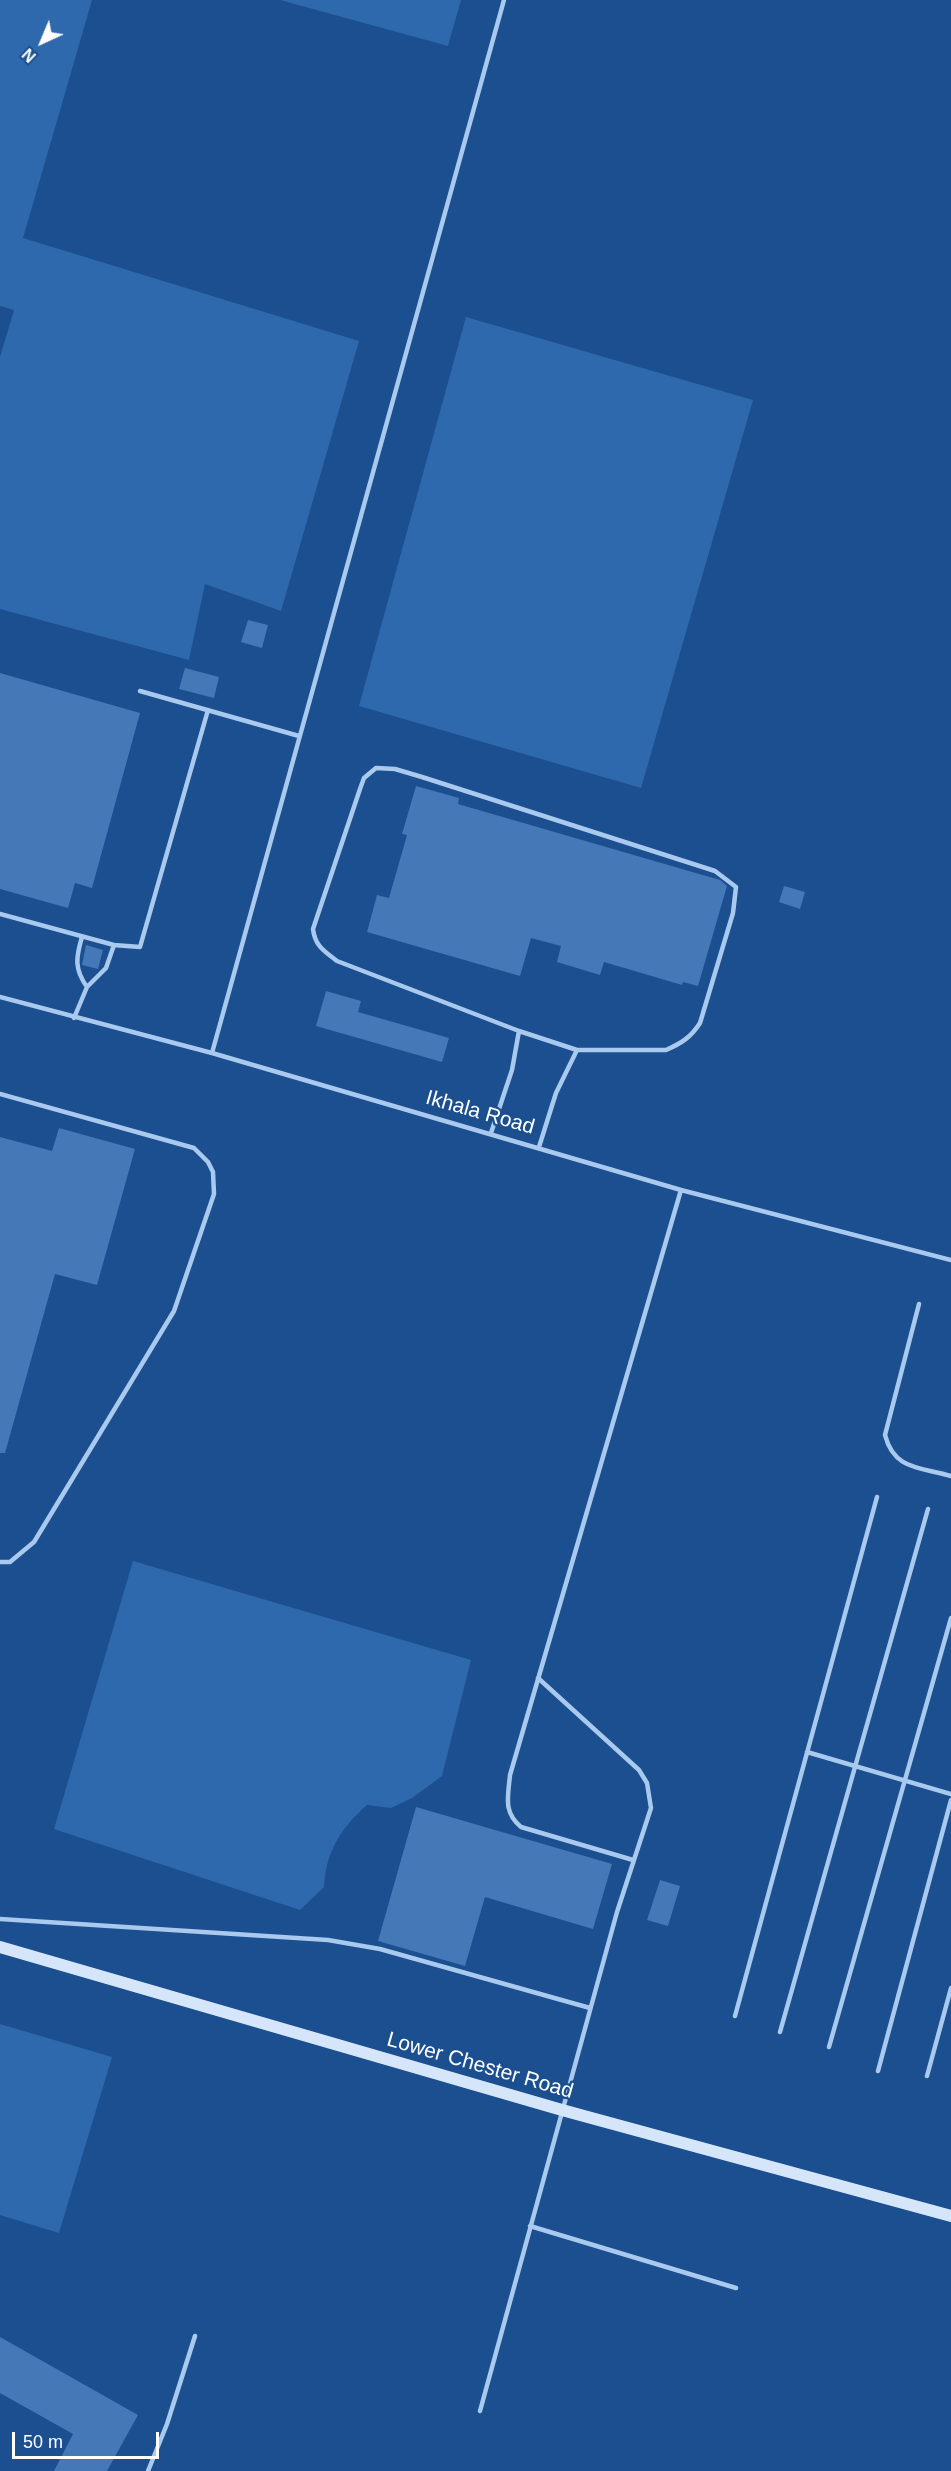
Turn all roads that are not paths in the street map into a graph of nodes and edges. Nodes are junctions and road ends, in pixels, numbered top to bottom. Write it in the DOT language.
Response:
graph roads {
  1 [pos="504,0"];
  2 [pos="140,691"];
  3 [pos="208,710"];
  4 [pos="299,736"];
  5 [pos="0,914"];
  6 [pos="82,937"];
  7 [pos="114,945"];
  8 [pos="87,987"];
  9 [pos="0,997"];
  10 [pos="74,1018"];
  11 [pos="519,1031"];
  12 [pos="577,1050"];
  13 [pos="212,1053"];
  14 [pos="0,1094"];
  15 [pos="491,1133"];
  16 [pos="539,1147"];
  17 [pos="681,1190"];
  18 [pos="951,1260"];
  19 [pos="919,1304"];
  20 [pos="951,1476"];
  21 [pos="878,1497"];
  22 [pos="928,1509"];
  23 [pos="0,1562"];
  24 [pos="951,1618"];
  25 [pos="538,1678"];
  26 [pos="807,1752"];
  27 [pos="854,1765"];
  28 [pos="905,1782"];
  29 [pos="951,1794"];
  30 [pos="951,1800"];
  31 [pos="633,1860"];
  32 [pos="0,1918"];
  33 [pos="0,1947"];
  34 [pos="951,1988"];
  35 [pos="591,2008"];
  36 [pos="735,2016"];
  37 [pos="780,2032"];
  38 [pos="830,2047"];
  39 [pos="878,2071"];
  40 [pos="927,2076"];
  41 [pos="562,2110"];
  42 [pos="951,2216"];
  43 [pos="530,2226"];
  44 [pos="736,2288"];
  45 [pos="195,2336"];
  46 [pos="480,2411"];
  47 [pos="148,2471"];
  1 -- 4 [label="lane"];
  2 -- 3 [label="lane"];
  3 -- 4 [label="lane"];
  3 -- 7 [label="lane"];
  4 -- 13 [label="lane"];
  5 -- 6 [label="lane"];
  6 -- 7 [label="lane"];
  6 -- 8 [label="lane"];
  7 -- 8 [label="lane"];
  8 -- 10 [label="lane"];
  9 -- 10 [label="lane, Ikhala Road"];
  10 -- 13 [label="lane, Ikhala Road"];
  11 -- 12 [label="lane"];
  11 -- 12 [label="lane"];
  11 -- 15 [label="lane"];
  12 -- 16 [label="lane"];
  13 -- 15 [label="lane, Ikhala Road"];
  14 -- 23 [label="lane"];
  15 -- 16 [label="lane, Ikhala Road"];
  16 -- 17 [label="lane, Ikhala Road"];
  17 -- 18 [label="lane, Ikhala Road"];
  17 -- 25 [label="lane"];
  19 -- 20 [label="lane"];
  21 -- 26 [label="lane"];
  22 -- 27 [label="lane"];
  24 -- 28 [label="lane"];
  25 -- 31 [label="lane"];
  25 -- 31 [label="lane"];
  26 -- 27 [label="lane"];
  26 -- 36 [label="lane"];
  27 -- 28 [label="lane"];
  27 -- 37 [label="lane"];
  28 -- 29 [label="lane"];
  28 -- 38 [label="lane"];
  30 -- 39 [label="lane"];
  31 -- 35 [label="lane"];
  32 -- 35 [label="lane"];
  33 -- 41 [label="street, Lower Chester Road"];
  34 -- 40 [label="lane"];
  35 -- 41 [label="lane"];
  41 -- 42 [label="street, Lower Chester Road"];
  41 -- 43 [label="lane"];
  43 -- 44 [label="lane"];
  43 -- 46 [label="lane"];
  45 -- 47 [label="lane"];
}
